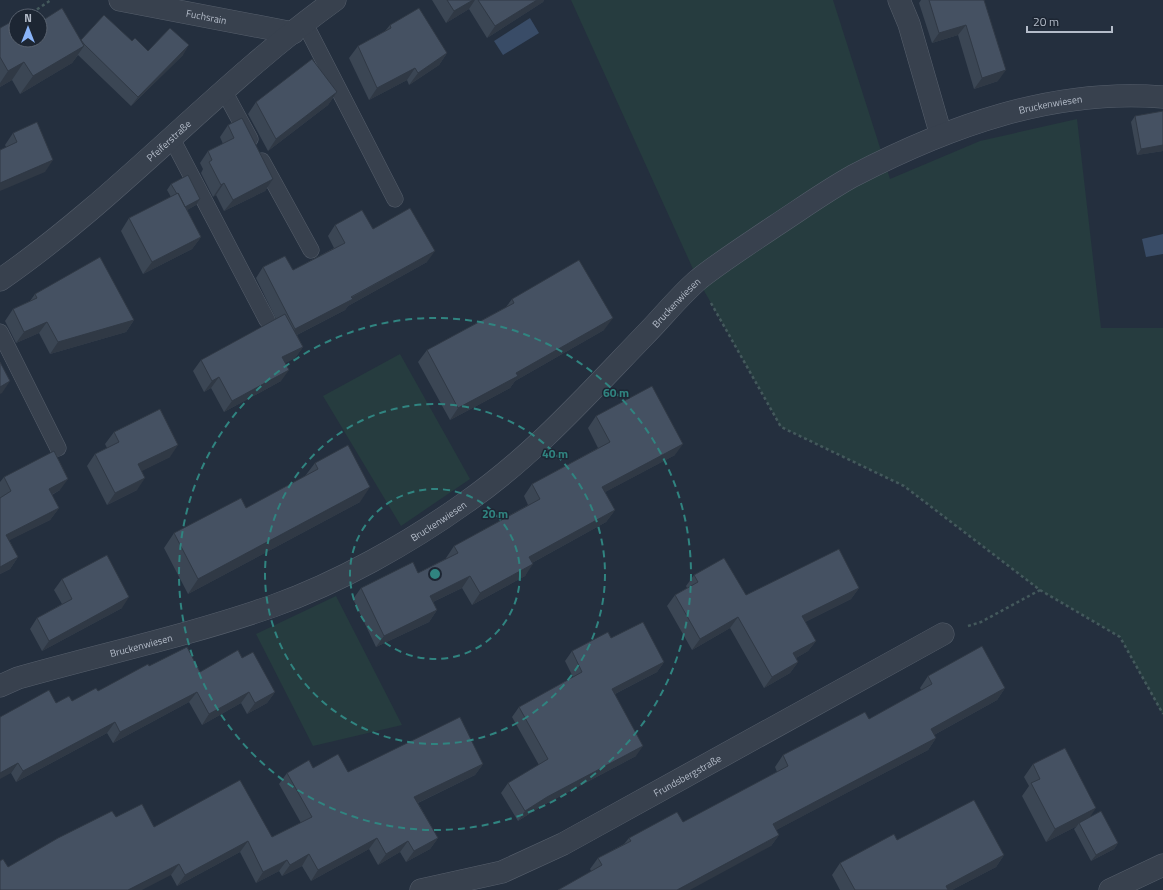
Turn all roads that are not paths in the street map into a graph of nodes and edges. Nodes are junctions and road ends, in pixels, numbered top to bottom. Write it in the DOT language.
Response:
graph roads {
  1 [pos="120,0"];
  2 [pos="335,0"];
  3 [pos="899,0"];
  4 [pos="298,27"];
  5 [pos="224,91"];
  6 [pos="1163,97"];
  7 [pos="941,135"];
  8 [pos="171,137"];
  9 [pos="395,199"];
  10 [pos="310,250"];
  11 [pos="0,280"];
  12 [pos="267,320"];
  13 [pos="0,332"];
  14 [pos="58,448"];
  15 [pos="943,634"];
  16 [pos="0,686"];
  17 [pos="1163,864"];
  18 [pos="504,881"];
  19 [pos="421,890"];
  20 [pos="1110,890"];
  1 -- 4 [label="street, Fuchsrain"];
  2 -- 4 [label="street, Pfeiferstraße"];
  3 -- 7 [label="street"];
  4 -- 5 [label="street, Pfeiferstraße"];
  4 -- 9 [label="lane"];
  5 -- 8 [label="street, Pfeiferstraße"];
  5 -- 10 [label="lane"];
  6 -- 7 [label="street, Bruckenwiesen"];
  7 -- 16 [label="street, Bruckenwiesen"];
  8 -- 11 [label="street, Pfeiferstraße"];
  8 -- 12 [label="lane"];
  13 -- 14 [label="lane"];
  15 -- 18 [label="street, Frundsbergstraße"];
  17 -- 20 [label="street"];
  18 -- 19 [label="street, Frundsbergstraße"];
}
